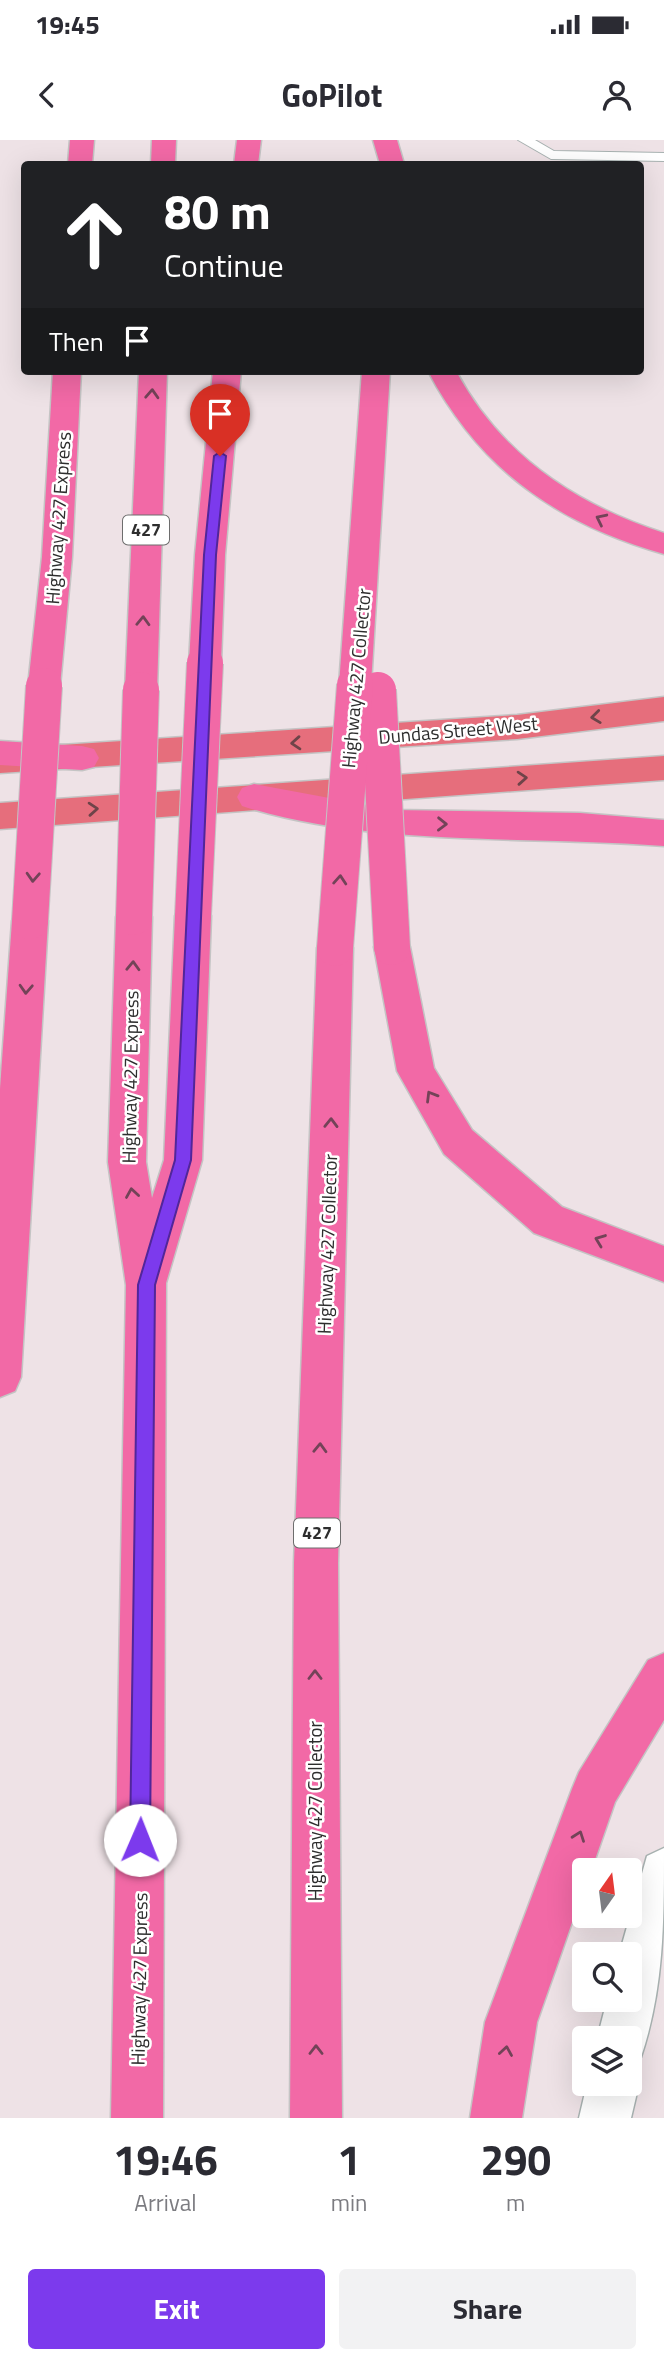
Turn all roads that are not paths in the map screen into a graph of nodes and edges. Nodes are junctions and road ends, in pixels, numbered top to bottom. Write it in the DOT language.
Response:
graph roads {
  1 [pos="82,140"];
  2 [pos="164,140"];
  3 [pos="249,140"];
  4 [pos="376,140"];
  5 [pos="385,140"];
  6 [pos="525,140"];
  7 [pos="664,157"];
  8 [pos="80,161"];
  9 [pos="163,161"];
  10 [pos="246,161"];
  11 [pos="380,161"];
  12 [pos="391,161"];
  13 [pos="67,375"];
  14 [pos="153,375"];
  15 [pos="228,375"];
  16 [pos="376,375"];
  17 [pos="444,375"];
  18 [pos="664,544"];
  19 [pos="367,687"];
  20 [pos="664,709"];
  21 [pos="0,753"];
  22 [pos="82,758"];
  23 [pos="0,761"];
  24 [pos="664,768"];
  25 [pos="254,797"];
  26 [pos="0,816"];
  27 [pos="664,833"];
  28 [pos="664,1264"];
  29 [pos="146,1285"];
  30 [pos="0,1377"];
  31 [pos="664,1676"];
  32 [pos="664,1873"];
  33 [pos="626,2026"];
  34 [pos="610,2096"];
  35 [pos="137,2118"];
  36 [pos="316,2118"];
  37 [pos="496,2118"];
  38 [pos="605,2118"];
  1 -- 8 [label="highway"];
  2 -- 9 [label="highway"];
  3 -- 10 [label="highway"];
  4 -- 11 [label="highway"];
  5 -- 12 [label="highway"];
  6 -- 7 [label="lane"];
  13 -- 30 [label="highway, Highway 427 Express, one-way, bridge"];
  29 -- 14 [label="highway, Highway 427 Express / 427, one-way, bridge"];
  15 -- 29 [label="highway, bridge"];
  16 -- 19 [label="highway, Highway 427 Collector"];
  18 -- 17 [label="highway, one-way"];
  28 -- 19 [label="highway, one-way, bridge"];
  36 -- 19 [label="highway, Highway 427 Collector / 427, one-way, bridge"];
  20 -- 22 [label="main road, Dundas Street West, one-way"];
  21 -- 22 [label="highway"];
  22 -- 23 [label="main road, Dundas Street West"];
  25 -- 24 [label="main road, one-way"];
  26 -- 25 [label="main road, one-way"];
  25 -- 27 [label="highway, one-way"];
  29 -- 35 [label="highway, Highway 427 Express / 427"];
  37 -- 31 [label="highway, one-way"];
  32 -- 33 [label="street"];
  34 -- 38 [label="street"];
}
